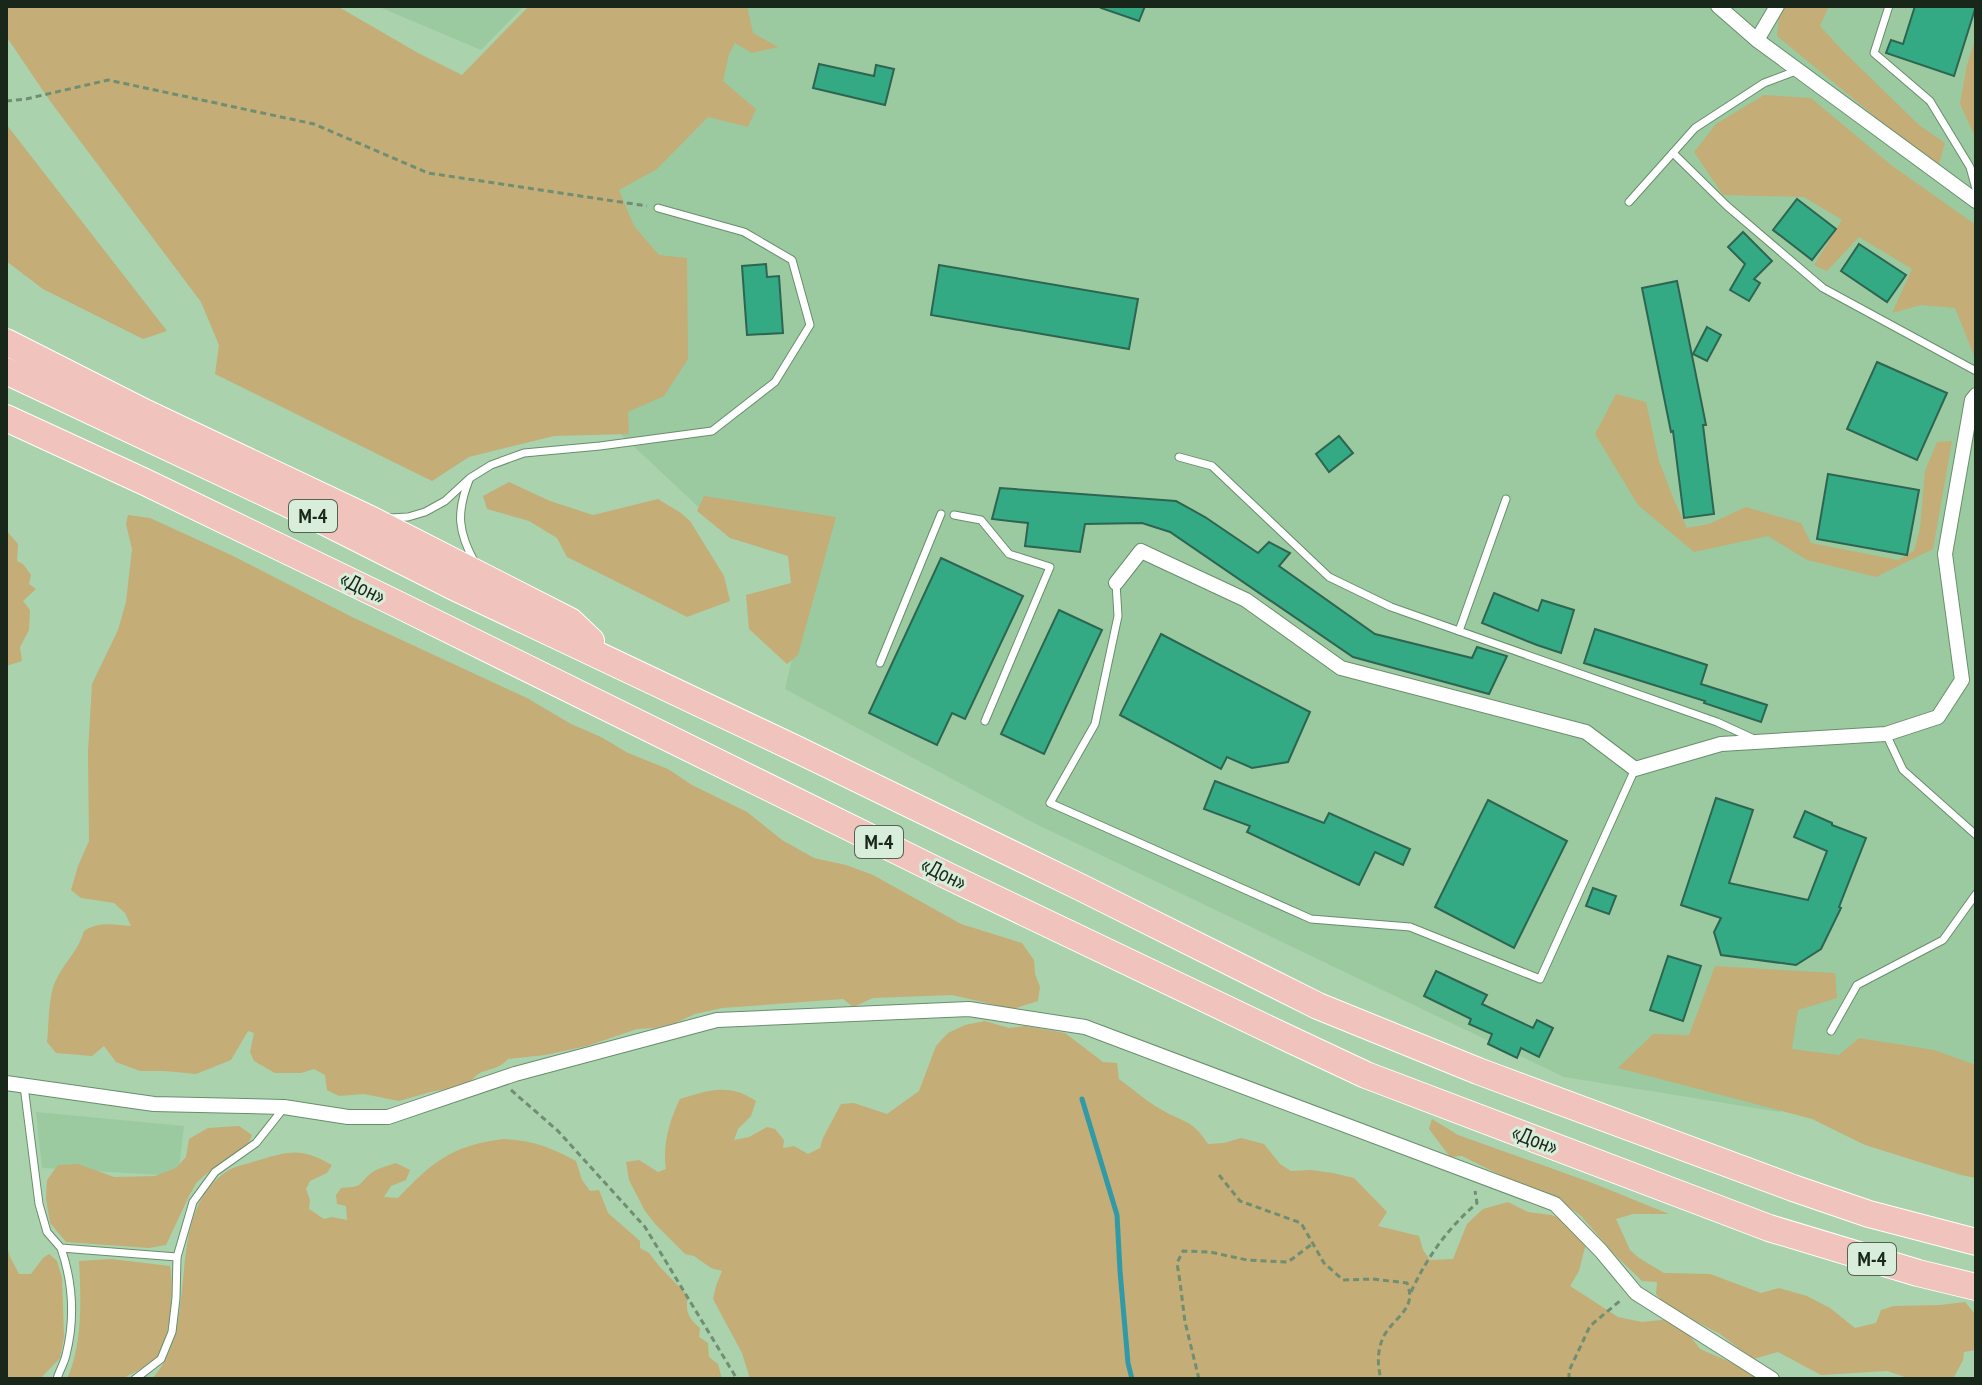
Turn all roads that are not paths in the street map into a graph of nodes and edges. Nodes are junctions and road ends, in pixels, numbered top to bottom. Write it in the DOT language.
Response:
graph roads {
  1 [pos="1718,6"];
  2 [pos="1777,6"];
  3 [pos="1889,6"];
  4 [pos="1757,40"];
  5 [pos="1798,70"];
  6 [pos="1673,153"];
  7 [pos="1976,189"];
  8 [pos="1976,201"];
  9 [pos="1629,202"];
  10 [pos="658,208"];
  11 [pos="6,342"];
  12 [pos="6,371"];
  13 [pos="1976,371"];
  14 [pos="1976,395"];
  15 [pos="6,418"];
  16 [pos="1179,457"];
  17 [pos="470,478"];
  18 [pos="1506,499"];
  19 [pos="941,514"];
  20 [pos="954,515"];
  21 [pos="372,520"];
  22 [pos="482,577"];
  23 [pos="1116,583"];
  24 [pos="1459,631"];
  25 [pos="880,663"];
  26 [pos="618,664"];
  27 [pos="985,721"];
  28 [pos="1886,734"];
  29 [pos="1761,742"];
  30 [pos="1635,769"];
  31 [pos="1976,835"];
  32 [pos="1976,894"];
  33 [pos="1831,1031"];
  34 [pos="6,1083"];
  35 [pos="24,1086"];
  36 [pos="284,1107"];
  37 [pos="1976,1242"];
  38 [pos="61,1248"];
  39 [pos="177,1257"];
  40 [pos="1976,1287"];
  41 [pos="57,1379"];
  42 [pos="135,1379"];
  43 [pos="1772,1379"];
  1 -- 4 [label="street"];
  2 -- 4 [label="street"];
  3 -- 7 [label="lane"];
  4 -- 5 [label="street"];
  5 -- 6 [label="lane"];
  5 -- 8 [label="street"];
  6 -- 9 [label="lane"];
  6 -- 13 [label="lane"];
  10 -- 17 [label="lane"];
  11 -- 21 [label="highway, М-4"];
  12 -- 26 [label="highway, М-4"];
  14 -- 28 [label="street"];
  15 -- 40 [label="highway, «Дон» / М-4"];
  16 -- 24 [label="lane"];
  17 -- 21 [label="lane"];
  17 -- 22 [label="lane"];
  18 -- 24 [label="lane"];
  19 -- 25 [label="lane"];
  20 -- 27 [label="lane"];
  21 -- 22 [label="highway, М-4"];
  22 -- 26 [label="highway, М-4"];
  23 -- 30 [label="street"];
  23 -- 30 [label="lane"];
  24 -- 29 [label="lane"];
  26 -- 37 [label="highway, М-4"];
  28 -- 29 [label="street"];
  28 -- 31 [label="lane"];
  29 -- 30 [label="street"];
  32 -- 33 [label="lane"];
  34 -- 35 [label="street"];
  35 -- 36 [label="street"];
  35 -- 38 [label="lane"];
  36 -- 39 [label="lane"];
  36 -- 43 [label="street"];
  38 -- 39 [label="lane"];
  38 -- 41 [label="lane"];
  39 -- 42 [label="lane"];
}
